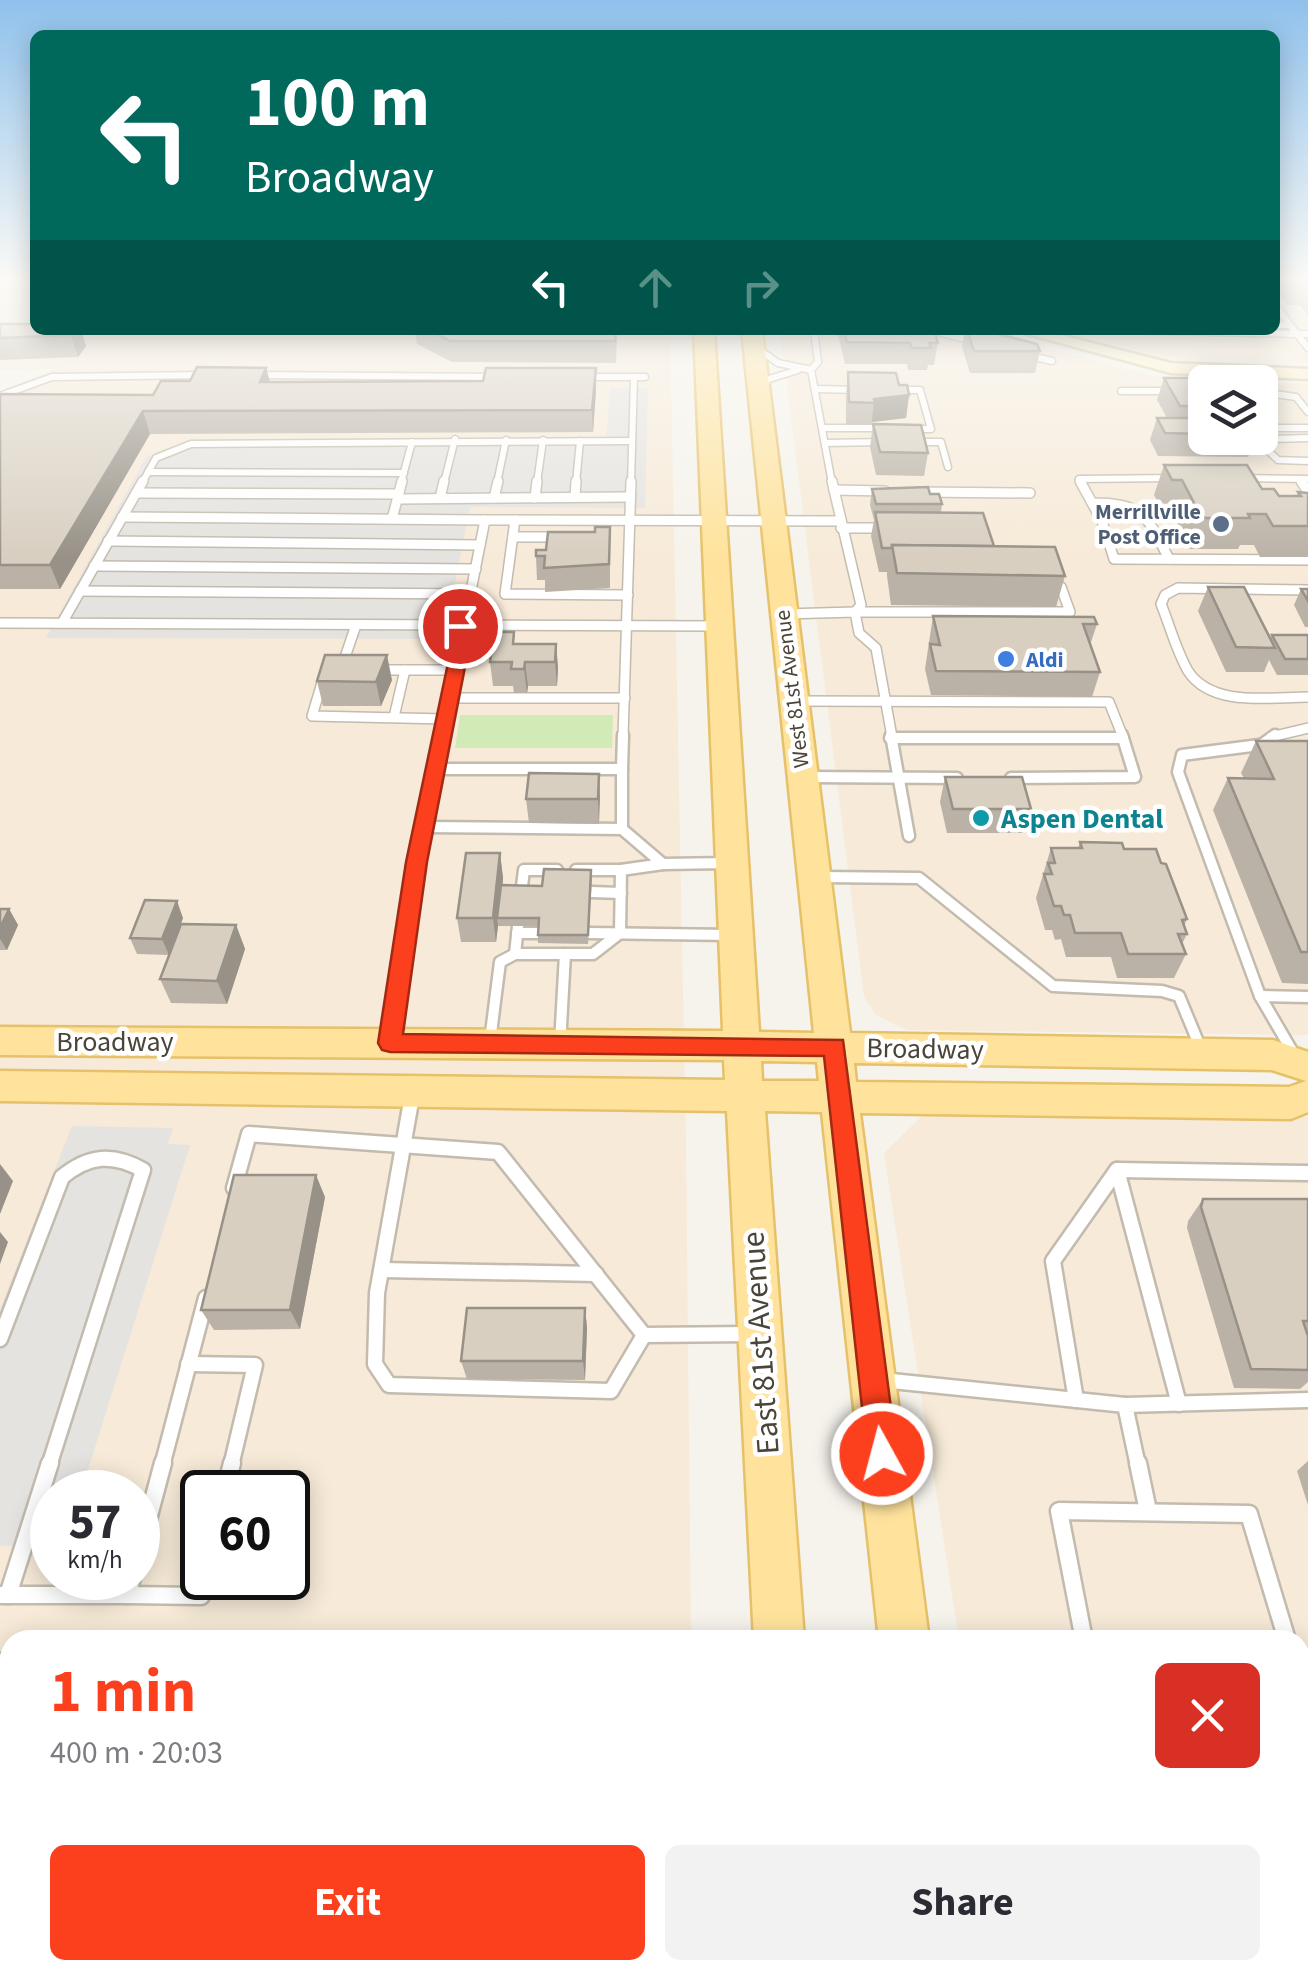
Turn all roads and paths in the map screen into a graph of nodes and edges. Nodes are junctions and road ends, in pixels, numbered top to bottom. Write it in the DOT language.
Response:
graph roads {
  1 [pos="706,373"];
  2 [pos="756,373"];
  3 [pos="793,373"];
  4 [pos="808,373"];
  5 [pos="1277,373"];
  6 [pos="1308,374"];
  7 [pos="217,375"];
  8 [pos="236,375"];
  9 [pos="514,376"];
  10 [pos="572,376"];
  11 [pos="634,377"];
  12 [pos="645,377"];
  13 [pos="757,388"];
  14 [pos="815,389"];
  15 [pos="867,390"];
  16 [pos="885,390"];
  17 [pos="1120,391"];
  18 [pos="1188,392"];
  19 [pos="1278,395"];
  20 [pos="0,396"];
  21 [pos="1308,412"];
  22 [pos="822,428"];
  23 [pos="1278,428"];
  24 [pos="1308,428"];
  25 [pos="1308,438"];
  26 [pos="454,440"];
  27 [pos="506,440"];
  28 [pos="543,440"];
  29 [pos="580,440"];
  30 [pos="631,441"];
  31 [pos="412,442"];
  32 [pos="824,443"];
  33 [pos="1308,461"];
  34 [pos="948,468"];
  35 [pos="148,472"];
  36 [pos="404,472"];
  37 [pos="1189,477"];
  38 [pos="1226,478"];
  39 [pos="1264,478"];
  40 [pos="1304,479"];
  41 [pos="834,490"];
  42 [pos="1270,490"];
  43 [pos="893,491"];
  44 [pos="912,492"];
  45 [pos="1308,492"];
  46 [pos="136,493"];
  47 [pos="1030,493"];
  48 [pos="398,496"];
  49 [pos="628,497"];
  50 [pos="440,498"];
  51 [pos="494,498"];
  52 [pos="535,498"];
  53 [pos="574,498"];
  54 [pos="1092,503"];
  55 [pos="122,516"];
  56 [pos="392,519"];
  57 [pos="486,520"];
  58 [pos="516,520"];
  59 [pos="628,520"];
  60 [pos="711,521"];
  61 [pos="770,521"];
  62 [pos="840,524"];
  63 [pos="896,528"];
  64 [pos="608,536"];
  65 [pos="628,536"];
  66 [pos="513,537"];
  67 [pos="570,537"];
  68 [pos="108,541"];
  69 [pos="480,545"];
  70 [pos="1169,560"];
  71 [pos="1308,560"];
  72 [pos="94,566"];
  73 [pos="476,569"];
  74 [pos="1061,588"];
  75 [pos="1308,590"];
  76 [pos="80,592"];
  77 [pos="471,594"];
  78 [pos="628,596"];
  79 [pos="855,612"];
  80 [pos="782,614"];
  81 [pos="0,622"];
  82 [pos="62,623"];
  83 [pos="356,626"];
  84 [pos="464,626"];
  85 [pos="717,626"];
  86 [pos="628,627"];
  87 [pos="341,669"];
  88 [pos="405,670"];
  89 [pos="456,670"];
  90 [pos="1308,696"];
  91 [pos="450,698"];
  92 [pos="625,698"];
  93 [pos="792,701"];
  94 [pos="884,702"];
  95 [pos="394,716"];
  96 [pos="446,719"];
  97 [pos="1308,728"];
  98 [pos="890,738"];
  99 [pos="1123,738"];
  100 [pos="1264,742"];
  101 [pos="1288,748"];
  102 [pos="436,769"];
  103 [pos="622,769"];
  104 [pos="802,777"];
  105 [pos="898,777"];
  106 [pos="976,778"];
  107 [pos="995,778"];
  108 [pos="424,827"];
  109 [pos="622,829"];
  110 [pos="909,836"];
  111 [pos="663,864"];
  112 [pos="730,864"];
  113 [pos="622,870"];
  114 [pos="814,877"];
  115 [pos="525,892"];
  116 [pos="591,892"];
  117 [pos="621,893"];
  118 [pos="540,933"];
  119 [pos="589,933"];
  120 [pos="620,933"];
  121 [pos="734,935"];
  122 [pos="516,954"];
  123 [pos="564,954"];
  124 [pos="1260,996"];
  125 [pos="1308,997"];
  126 [pos="0,1041"];
  127 [pos="490,1042"];
  128 [pos="390,1043"];
  129 [pos="560,1044"];
  130 [pos="741,1046"];
  131 [pos="834,1047"];
  132 [pos="1203,1053"];
  133 [pos="1305,1075"];
  134 [pos="0,1086"];
  135 [pos="412,1091"];
  136 [pos="744,1095"];
  137 [pos="840,1097"];
  138 [pos="405,1146"];
  139 [pos="1117,1170"];
  140 [pos="1308,1173"];
  141 [pos="228,1211"];
  142 [pos="382,1270"];
  143 [pos="596,1274"];
  144 [pos="208,1288"];
  145 [pos="759,1334"];
  146 [pos="644,1336"];
  147 [pos="0,1339"];
  148 [pos="188,1364"];
  149 [pos="873,1380"];
  150 [pos="1076,1400"];
  151 [pos="1308,1400"];
  152 [pos="1179,1404"];
  153 [pos="1125,1405"];
  154 [pos="230,1470"];
  155 [pos="160,1472"];
  156 [pos="1148,1511"];
  157 [pos="4,1595"];
  158 [pos="30,1595"];
  159 [pos="778,1630"];
  160 [pos="903,1630"];
  161 [pos="1082,1630"];
  162 [pos="1284,1630"];
  1 -- 60 [label="main road"];
  2 -- 13 [label="main road, West 81st Avenue"];
  3 -- 13 [label="lane"];
  4 -- 14 [label="lane"];
  5 -- 6 [label="street"];
  7 -- 20 [label="lane"];
  8 -- 9 [label="lane"];
  10 -- 11 [label="lane"];
  11 -- 12 [label="lane"];
  11 -- 30 [label="lane"];
  13 -- 61 [label="main road, West 81st Avenue"];
  14 -- 15 [label="lane"];
  14 -- 22 [label="lane"];
  16 -- 22 [label="lane"];
  17 -- 18 [label="lane"];
  19 -- 21 [label="lane"];
  22 -- 32 [label="lane"];
  23 -- 24 [label="lane"];
  25 -- 33 [label="lane"];
  26 -- 27 [label="lane"];
  26 -- 31 [label="lane"];
  26 -- 50 [label="lane"];
  27 -- 28 [label="lane"];
  27 -- 51 [label="lane"];
  28 -- 29 [label="lane"];
  28 -- 52 [label="lane"];
  29 -- 30 [label="lane"];
  29 -- 53 [label="lane"];
  30 -- 49 [label="lane"];
  31 -- 35 [label="lane"];
  31 -- 36 [label="lane"];
  32 -- 34 [label="lane"];
  32 -- 41 [label="lane"];
  35 -- 36 [label="lane"];
  35 -- 46 [label="lane"];
  36 -- 48 [label="lane"];
  37 -- 54 [label="lane"];
  38 -- 39 [label="lane"];
  39 -- 40 [label="lane"];
  39 -- 42 [label="lane"];
  40 -- 45 [label="lane"];
  41 -- 43 [label="lane"];
  41 -- 62 [label="lane"];
  44 -- 47 [label="lane"];
  46 -- 48 [label="lane"];
  46 -- 55 [label="lane"];
  48 -- 50 [label="lane"];
  48 -- 56 [label="lane"];
  49 -- 53 [label="lane"];
  49 -- 59 [label="lane"];
  50 -- 51 [label="lane"];
  51 -- 52 [label="lane"];
  52 -- 53 [label="lane"];
  54 -- 70 [label="lane"];
  54 -- 70 [label="lane"];
  55 -- 56 [label="lane"];
  55 -- 68 [label="lane"];
  56 -- 57 [label="lane"];
  57 -- 58 [label="lane"];
  57 -- 69 [label="lane"];
  58 -- 59 [label="lane"];
  58 -- 66 [label="lane"];
  59 -- 60 [label="lane"];
  59 -- 65 [label="lane"];
  60 -- 61 [label="lane"];
  60 -- 85 [label="main road"];
  61 -- 62 [label="lane"];
  61 -- 80 [label="main road, West 81st Avenue"];
  62 -- 63 [label="lane"];
  62 -- 79 [label="lane"];
  64 -- 65 [label="lane"];
  65 -- 78 [label="lane"];
  66 -- 67 [label="lane"];
  66 -- 78 [label="lane"];
  68 -- 69 [label="lane"];
  68 -- 72 [label="lane"];
  69 -- 73 [label="lane"];
  70 -- 71 [label="lane"];
  72 -- 73 [label="lane"];
  72 -- 76 [label="lane"];
  73 -- 77 [label="lane"];
  74 -- 79 [label="lane"];
  75 -- 90 [label="lane"];
  76 -- 77 [label="lane"];
  76 -- 82 [label="lane"];
  77 -- 84 [label="lane"];
  78 -- 86 [label="lane"];
  79 -- 80 [label="lane"];
  79 -- 94 [label="lane"];
  80 -- 93 [label="main road, West 81st Avenue"];
  81 -- 82 [label="lane"];
  82 -- 83 [label="lane"];
  83 -- 84 [label="lane"];
  83 -- 87 [label="lane"];
  84 -- 86 [label="lane"];
  84 -- 89 [label="lane"];
  85 -- 86 [label="lane"];
  85 -- 112 [label="main road"];
  86 -- 92 [label="lane"];
  87 -- 88 [label="lane"];
  87 -- 95 [label="lane"];
  88 -- 89 [label="lane"];
  88 -- 95 [label="lane"];
  89 -- 91 [label="lane"];
  91 -- 92 [label="lane"];
  91 -- 96 [label="lane"];
  92 -- 103 [label="lane"];
  93 -- 94 [label="lane"];
  93 -- 104 [label="main road, West 81st Avenue"];
  94 -- 98 [label="lane"];
  94 -- 99 [label="lane"];
  95 -- 96 [label="lane"];
  96 -- 102 [label="lane"];
  97 -- 100 [label="lane"];
  98 -- 99 [label="lane"];
  98 -- 105 [label="lane"];
  99 -- 107 [label="lane"];
  100 -- 101 [label="lane"];
  100 -- 124 [label="lane"];
  102 -- 103 [label="lane"];
  102 -- 108 [label="lane"];
  103 -- 109 [label="lane"];
  104 -- 105 [label="lane"];
  104 -- 114 [label="main road, West 81st Avenue"];
  105 -- 106 [label="lane"];
  105 -- 110 [label="lane"];
  108 -- 109 [label="lane"];
  108 -- 128 [label="lane"];
  109 -- 111 [label="lane"];
  111 -- 112 [label="lane"];
  111 -- 113 [label="lane"];
  112 -- 121 [label="main road"];
  113 -- 115 [label="lane"];
  113 -- 117 [label="lane"];
  114 -- 131 [label="main road, West 81st Avenue"];
  114 -- 132 [label="lane"];
  116 -- 117 [label="lane"];
  117 -- 120 [label="lane"];
  118 -- 122 [label="lane"];
  119 -- 120 [label="lane"];
  120 -- 121 [label="lane"];
  120 -- 123 [label="lane"];
  121 -- 130 [label="main road"];
  122 -- 123 [label="lane"];
  122 -- 127 [label="lane"];
  123 -- 129 [label="lane"];
  124 -- 125 [label="lane"];
  124 -- 133 [label="lane"];
  126 -- 128 [label="main road, Broadway"];
  127 -- 128 [label="main road, Broadway"];
  127 -- 129 [label="main road, Broadway"];
  129 -- 130 [label="main road, Broadway"];
  130 -- 131 [label="main road, Broadway"];
  130 -- 136 [label="main road, East 81st Avenue"];
  131 -- 132 [label="main road, Broadway"];
  131 -- 137 [label="main road"];
  132 -- 133 [label="main road, Broadway"];
  133 -- 137 [label="main road, Broadway"];
  134 -- 135 [label="main road, Broadway"];
  135 -- 136 [label="main road, Broadway"];
  135 -- 138 [label="lane"];
  136 -- 137 [label="main road, Broadway"];
  136 -- 145 [label="main road, East 81st Avenue"];
  137 -- 149 [label="main road"];
  138 -- 141 [label="lane"];
  138 -- 142 [label="lane"];
  138 -- 143 [label="lane"];
  139 -- 140 [label="lane"];
  139 -- 150 [label="lane"];
  139 -- 152 [label="lane"];
  142 -- 143 [label="lane"];
  142 -- 146 [label="lane"];
  143 -- 146 [label="lane"];
  144 -- 148 [label="lane"];
  145 -- 146 [label="lane"];
  145 -- 159 [label="main road, East 81st Avenue"];
  147 -- 157 [label="lane"];
  148 -- 154 [label="lane"];
  148 -- 155 [label="lane"];
  149 -- 150 [label="lane"];
  149 -- 160 [label="main road"];
  150 -- 153 [label="lane"];
  151 -- 152 [label="lane"];
  152 -- 153 [label="lane"];
  153 -- 156 [label="lane"];
  156 -- 161 [label="lane"];
  156 -- 162 [label="lane"];
  157 -- 158 [label="lane"];
}
